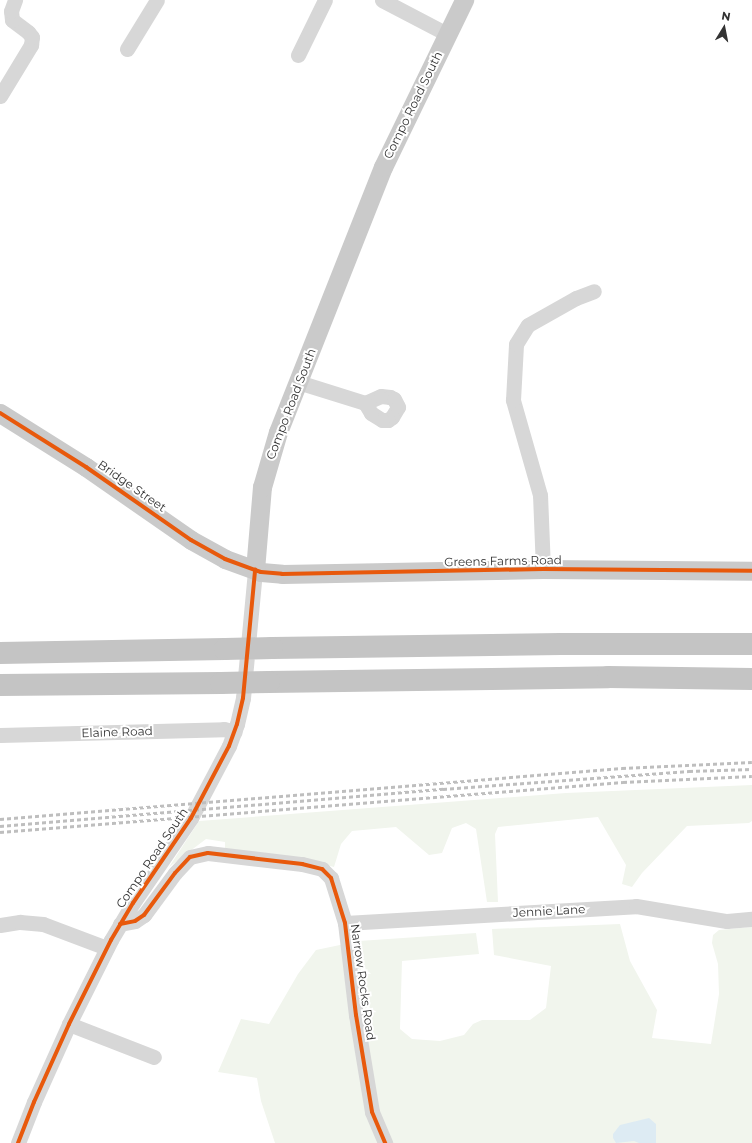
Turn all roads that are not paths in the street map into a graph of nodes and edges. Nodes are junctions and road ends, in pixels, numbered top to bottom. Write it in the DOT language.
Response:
graph roads {
  1 [pos="15,0"];
  2 [pos="157,0"];
  3 [pos="325,0"];
  4 [pos="382,0"];
  5 [pos="464,0"];
  6 [pos="447,34"];
  7 [pos="127,49"];
  8 [pos="298,55"];
  9 [pos="0,96"];
  10 [pos="594,291"];
  11 [pos="298,382"];
  12 [pos="365,403"];
  13 [pos="0,413"];
  14 [pos="255,570"];
  15 [pos="543,570"];
  16 [pos="752,571"];
  17 [pos="752,644"];
  18 [pos="0,653"];
  19 [pos="752,678"];
  20 [pos="0,686"];
  21 [pos="235,732"];
  22 [pos="0,735"];
  23 [pos="752,919"];
  24 [pos="345,923"];
  25 [pos="120,924"];
  26 [pos="0,925"];
  27 [pos="107,948"];
  28 [pos="69,1024"];
  29 [pos="154,1057"];
  30 [pos="22,1142"];
  31 [pos="385,1143"];
  1 -- 9 [label="street"];
  2 -- 7 [label="street"];
  3 -- 8 [label="street"];
  4 -- 6 [label="street"];
  5 -- 6 [label="main road, Compo Road South"];
  6 -- 11 [label="main road, Compo Road South"];
  10 -- 15 [label="street"];
  11 -- 12 [label="street"];
  11 -- 14 [label="main road, Compo Road South"];
  13 -- 14 [label="main road, Bridge Street"];
  14 -- 15 [label="main road, Greens Farms Road"];
  14 -- 21 [label="street, Compo Road South"];
  15 -- 16 [label="main road, Greens Farms Road"];
  17 -- 18 [label="highway, bridge"];
  19 -- 20 [label="highway, bridge"];
  21 -- 22 [label="street, Elaine Road"];
  21 -- 25 [label="street, Compo Road South"];
  23 -- 24 [label="street, Jennie Lane"];
  24 -- 25 [label="street, Narrow Rocks Road"];
  24 -- 31 [label="street, Narrow Rocks Road"];
  25 -- 27 [label="street, Compo Road South"];
  26 -- 27 [label="street"];
  27 -- 28 [label="street, Compo Road South"];
  28 -- 29 [label="street"];
  28 -- 30 [label="street, Compo Road South"];
}
